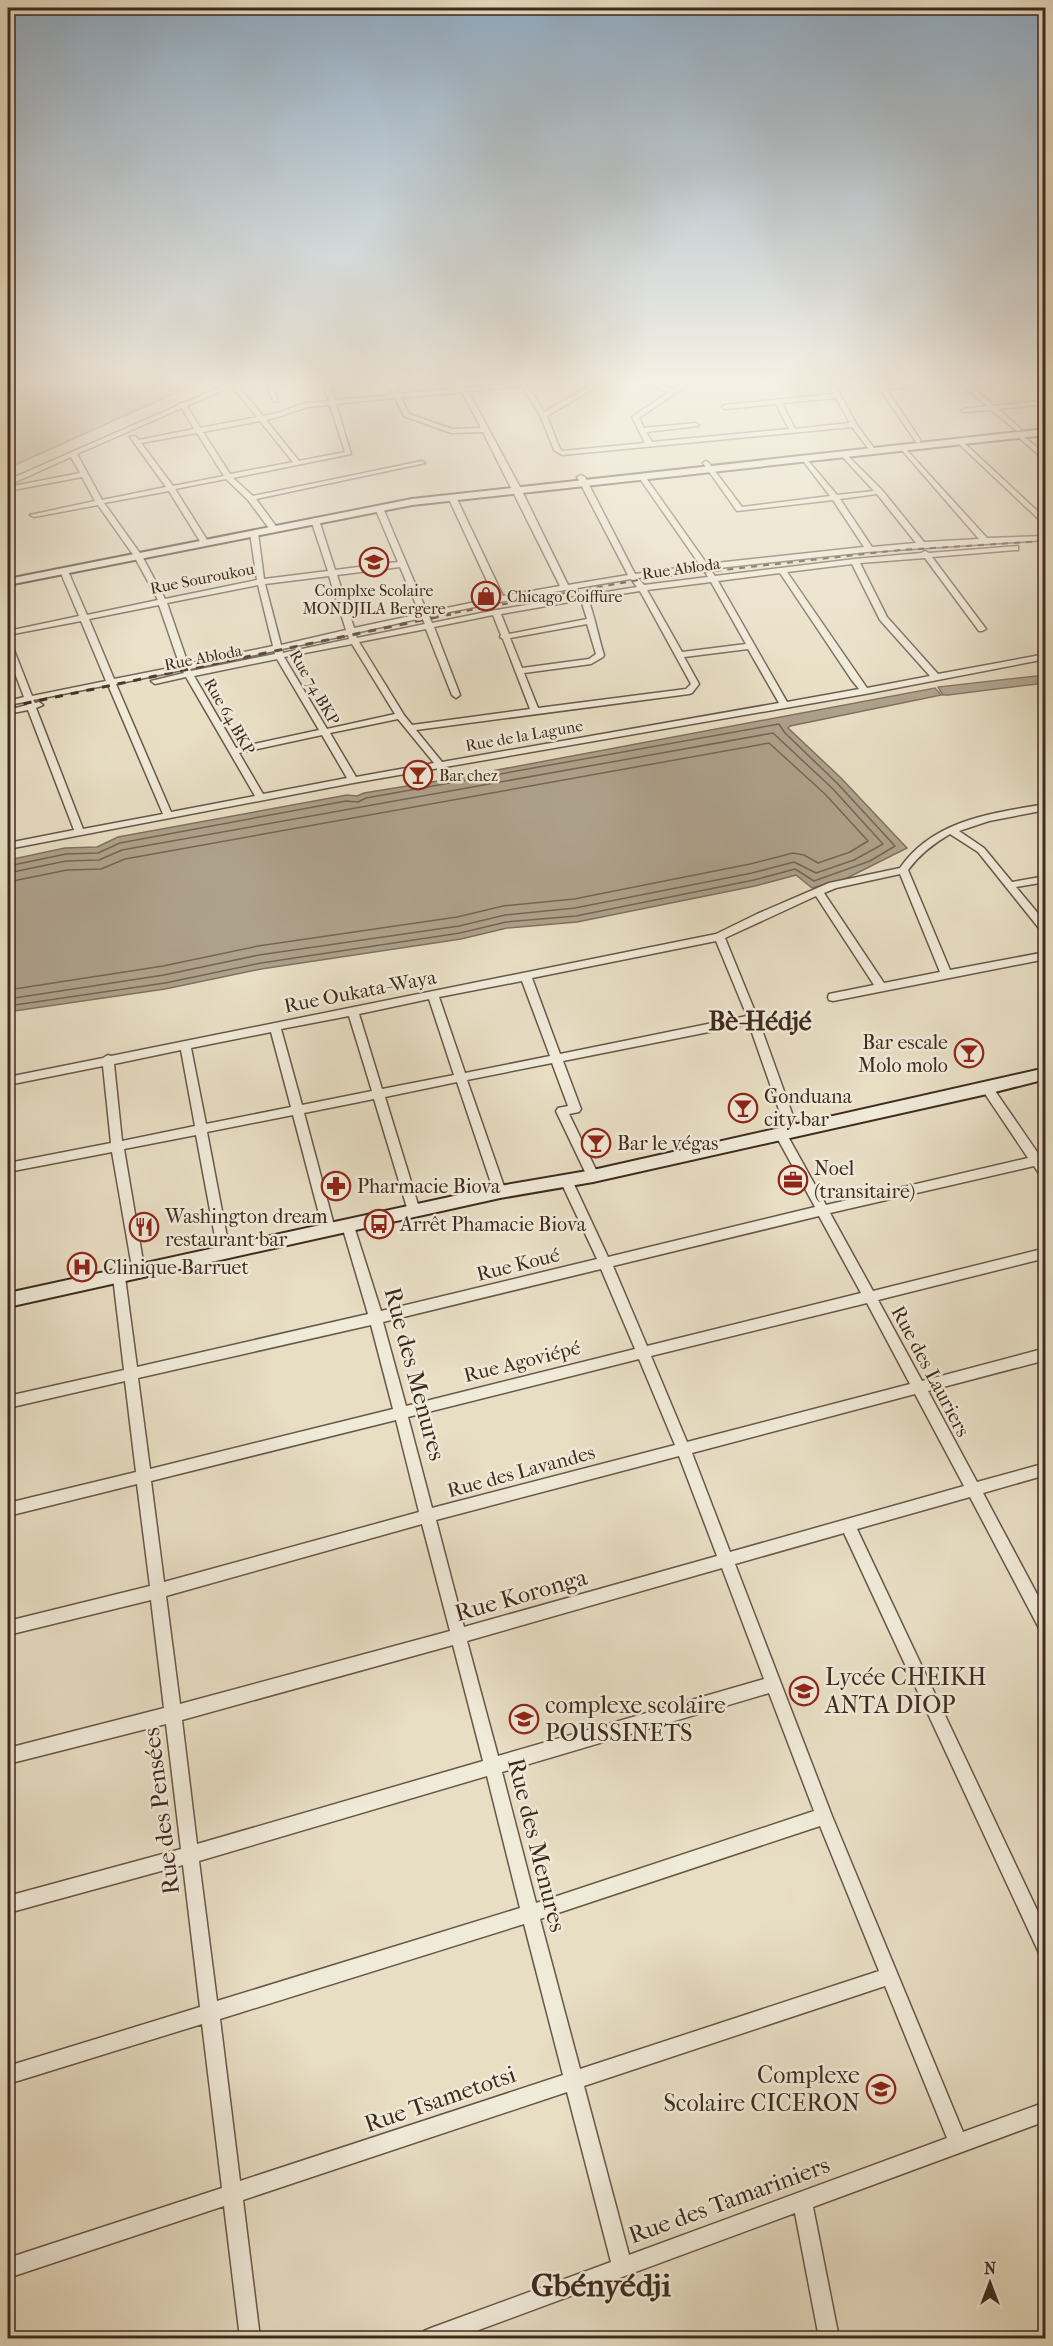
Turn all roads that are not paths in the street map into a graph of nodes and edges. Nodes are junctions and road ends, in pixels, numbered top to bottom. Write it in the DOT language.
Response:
graph roads {
  1 [pos="92,489"];
  2 [pos="164,489"];
  3 [pos="172,489"];
  4 [pos="242,489"];
  5 [pos="293,489"];
  6 [pos="495,489"];
  7 [pos="500,489"];
  8 [pos="516,489"];
  9 [pos="588,489"];
  10 [pos="651,489"];
  11 [pos="725,489"];
  12 [pos="829,489"];
  13 [pos="877,489"];
  14 [pos="940,489"];
  15 [pos="1010,489"];
  16 [pos="879,492"];
  17 [pos="453,497"];
  18 [pos="835,497"];
  19 [pos="251,498"];
  20 [pos="411,500"];
  21 [pos="100,503"];
  22 [pos="379,508"];
  23 [pos="34,515"];
  24 [pos="315,520"];
  25 [pos="1046,524"];
  26 [pos="273,527"];
  27 [pos="254,533"];
  28 [pos="1046,538"];
  29 [pos="203,540"];
  30 [pos="985,541"];
  31 [pos="1046,546"];
  32 [pos="924,549"];
  33 [pos="870,550"];
  34 [pos="136,553"];
  35 [pos="855,561"];
  36 [pos="403,564"];
  37 [pos="705,567"];
  38 [pos="782,570"];
  39 [pos="64,571"];
  40 [pos="333,572"];
  41 [pos="8,576"];
  42 [pos="633,577"];
  43 [pos="713,579"];
  44 [pos="8,582"];
  45 [pos="261,582"];
  46 [pos="565,587"];
  47 [pos="642,588"];
  48 [pos="584,598"];
  49 [pos="500,599"];
  50 [pos="162,601"];
  51 [pos="496,612"];
  52 [pos="423,614"];
  53 [pos="85,617"];
  54 [pos="591,621"];
  55 [pos="429,625"];
  56 [pos="982,628"];
  57 [pos="350,631"];
  58 [pos="8,633"];
  59 [pos="504,637"];
  60 [pos="354,641"];
  61 [pos="8,645"];
  62 [pos="751,646"];
  63 [pos="277,648"];
  64 [pos="678,655"];
  65 [pos="1046,656"];
  66 [pos="280,657"];
  67 [pos="186,670"];
  68 [pos="518,671"];
  69 [pos="937,678"];
  70 [pos="112,686"];
  71 [pos="865,691"];
  72 [pos="456,695"];
  73 [pos="8,703"];
  74 [pos="31,703"];
  75 [pos="784,705"];
  76 [pos="535,711"];
  77 [pos="8,712"];
  78 [pos="400,716"];
  79 [pos="409,728"];
  80 [pos="324,733"];
  81 [pos="234,751"];
  82 [pos="440,765"];
  83 [pos="353,780"];
  84 [pos="260,798"];
  85 [pos="1046,807"];
  86 [pos="168,815"];
  87 [pos="951,830"];
  88 [pos="80,832"];
  89 [pos="8,846"];
  90 [pos="903,870"];
  91 [pos="1046,879"];
  92 [pos="1010,885"];
  93 [pos="818,892"];
  94 [pos="1046,930"];
  95 [pos="720,937"];
  96 [pos="1046,955"];
  97 [pos="946,974"];
  98 [pos="526,977"];
  99 [pos="880,986"];
  100 [pos="433,996"];
  101 [pos="833,997"];
  102 [pos="353,1011"];
  103 [pos="753,1019"];
  104 [pos="275,1026"];
  105 [pos="186,1044"];
  106 [pos="555,1058"];
  107 [pos="108,1059"];
  108 [pos="1046,1073"];
  109 [pos="462,1077"];
  110 [pos="8,1081"];
  111 [pos="987,1088"];
  112 [pos="380,1094"];
  113 [pos="296,1110"];
  114 [pos="201,1129"];
  115 [pos="786,1132"];
  116 [pos="117,1146"];
  117 [pos="1037,1161"];
  118 [pos="8,1168"];
  119 [pos="1046,1175"];
  120 [pos="593,1176"];
  121 [pos="566,1180"];
  122 [pos="500,1192"];
  123 [pos="823,1210"];
  124 [pos="414,1211"];
  125 [pos="348,1226"];
  126 [pos="329,1230"];
  127 [pos="1046,1252"];
  128 [pos="224,1253"];
  129 [pos="605,1263"];
  130 [pos="139,1273"];
  131 [pos="119,1277"];
  132 [pos="870,1296"];
  133 [pos="8,1300"];
  134 [pos="376,1318"];
  135 [pos="641,1352"];
  136 [pos="1046,1354"];
  137 [pos="131,1373"];
  138 [pos="919,1388"];
  139 [pos="8,1402"];
  140 [pos="400,1412"];
  141 [pos="683,1448"];
  142 [pos="1046,1469"];
  143 [pos="142,1478"];
  144 [pos="971,1489"];
  145 [pos="8,1510"];
  146 [pos="427,1516"];
  147 [pos="848,1526"];
  148 [pos="726,1560"];
  149 [pos="157,1591"];
  150 [pos="1046,1627"];
  151 [pos="8,1628"];
  152 [pos="459,1636"];
  153 [pos="772,1684"];
  154 [pos="173,1714"];
  155 [pos="8,1756"];
  156 [pos="493,1765"];
  157 [pos="824,1816"];
  158 [pos="190,1855"];
  159 [pos="8,1905"];
  160 [pos="529,1914"];
  161 [pos="1046,1949"];
  162 [pos="889,1976"];
  163 [pos="209,2013"];
  164 [pos="8,2075"];
  165 [pos="572,2081"];
  166 [pos="1046,2111"];
  167 [pos="958,2142"];
  168 [pos="233,2196"];
  169 [pos="802,2200"];
  170 [pos="622,2267"];
  171 [pos="8,2268"];
  172 [pos="250,2338"];
  173 [pos="431,2338"];
  174 [pos="829,2338"];
  1 -- 21 [label="street, Rue 64 BKP"];
  2 -- 21 [label="street"];
  3 -- 29 [label="street"];
  4 -- 19 [label="street"];
  5 -- 19 [label="street"];
  6 -- 20 [label="main road"];
  7 -- 17 [label="main road"];
  8 -- 46 [label="street"];
  9 -- 42 [label="street"];
  10 -- 37 [label="street"];
  11 -- 18 [label="street"];
  12 -- 18 [label="street"];
  13 -- 16 [label="street"];
  14 -- 30 [label="street"];
  15 -- 25 [label="street"];
  16 -- 18 [label="street"];
  16 -- 32 [label="street"];
  17 -- 20 [label="main road"];
  17 -- 49 [label="street"];
  18 -- 33 [label="street"];
  19 -- 26 [label="street"];
  20 -- 22 [label="main road"];
  20 -- 26 [label="main road"];
  21 -- 23 [label="street"];
  21 -- 34 [label="street, Rue 64 BKP"];
  22 -- 24 [label="main road"];
  22 -- 36 [label="street"];
  24 -- 26 [label="main road"];
  24 -- 40 [label="street"];
  26 -- 27 [label="main road"];
  26 -- 29 [label="main road"];
  27 -- 29 [label="main road"];
  27 -- 45 [label="street, Rue 74 BKP"];
  28 -- 30 [label="street"];
  29 -- 34 [label="main road"];
  30 -- 32 [label="street"];
  31 -- 32 [label="street, Rue Abloda"];
  32 -- 33 [label="street"];
  32 -- 35 [label="street, Rue Abloda"];
  32 -- 56 [label="street"];
  33 -- 37 [label="street"];
  34 -- 39 [label="main road"];
  34 -- 41 [label="main road"];
  34 -- 50 [label="street, Rue 64 BKP"];
  35 -- 38 [label="street, Rue Abloda"];
  35 -- 69 [label="street"];
  36 -- 40 [label="street, Rue Souroukou"];
  36 -- 52 [label="street"];
  37 -- 42 [label="street"];
  37 -- 43 [label="street"];
  38 -- 43 [label="street, Rue Abloda"];
  38 -- 71 [label="street"];
  39 -- 44 [label="main road"];
  39 -- 53 [label="street"];
  40 -- 45 [label="street, Rue Souroukou"];
  40 -- 57 [label="street"];
  42 -- 46 [label="street"];
  42 -- 47 [label="street"];
  43 -- 47 [label="street, Rue Abloda"];
  43 -- 62 [label="street"];
  45 -- 50 [label="street, Rue Souroukou"];
  45 -- 63 [label="street, Rue 74 BKP"];
  46 -- 49 [label="street"];
  47 -- 48 [label="street, Rue Abloda"];
  47 -- 64 [label="street"];
  48 -- 51 [label="street, Rue Abloda"];
  48 -- 54 [label="street"];
  49 -- 52 [label="street"];
  50 -- 53 [label="street, Rue Souroukou"];
  50 -- 67 [label="street, Rue 64 BKP"];
  51 -- 55 [label="street, Rue Abloda"];
  51 -- 59 [label="street"];
  52 -- 55 [label="street"];
  52 -- 57 [label="street"];
  53 -- 58 [label="street, Rue Souroukou"];
  53 -- 70 [label="street"];
  54 -- 59 [label="street"];
  54 -- 68 [label="street"];
  55 -- 60 [label="street, Rue Abloda"];
  55 -- 72 [label="street"];
  57 -- 60 [label="street"];
  57 -- 63 [label="street"];
  59 -- 68 [label="street"];
  60 -- 66 [label="street, Rue Abloda"];
  60 -- 78 [label="street"];
  61 -- 74 [label="street"];
  62 -- 64 [label="street"];
  62 -- 75 [label="street"];
  63 -- 66 [label="street, Rue 74 BKP"];
  63 -- 67 [label="street"];
  64 -- 76 [label="street"];
  65 -- 69 [label="street, Rue de la Lagune"];
  66 -- 67 [label="street, Rue Abloda"];
  66 -- 80 [label="street, Rue 74 BKP"];
  67 -- 70 [label="street"];
  67 -- 81 [label="street, Rue 64 BKP"];
  68 -- 76 [label="street"];
  69 -- 71 [label="street, Rue de la Lagune"];
  70 -- 74 [label="street"];
  70 -- 86 [label="street"];
  71 -- 75 [label="street, Rue de la Lagune"];
  73 -- 74 [label="street"];
  74 -- 77 [label="street"];
  74 -- 88 [label="street"];
  75 -- 82 [label="street, Rue de la Lagune"];
  76 -- 79 [label="street"];
  78 -- 79 [label="street"];
  78 -- 80 [label="street"];
  79 -- 82 [label="street"];
  80 -- 81 [label="street"];
  80 -- 83 [label="street, Rue 74 BKP"];
  81 -- 84 [label="street, Rue 64 BKP"];
  82 -- 83 [label="street, Rue de la Lagune"];
  83 -- 84 [label="street, Rue de la Lagune"];
  84 -- 86 [label="street, Rue de la Lagune"];
  85 -- 87 [label="street"];
  86 -- 88 [label="street, Rue de la Lagune"];
  87 -- 90 [label="street"];
  87 -- 92 [label="street"];
  88 -- 89 [label="street, Rue de la Lagune"];
  90 -- 93 [label="street, Rue Oukata-Waya"];
  90 -- 97 [label="street"];
  91 -- 92 [label="street"];
  92 -- 94 [label="street"];
  93 -- 95 [label="street, Rue Oukata-Waya"];
  93 -- 99 [label="street"];
  95 -- 98 [label="street, Rue Oukata-Waya"];
  95 -- 103 [label="street, Rue des Lauriers"];
  96 -- 97 [label="street"];
  97 -- 99 [label="street"];
  98 -- 100 [label="street, Rue Oukata-Waya"];
  98 -- 106 [label="street"];
  99 -- 101 [label="street"];
  100 -- 102 [label="street, Rue Oukata-Waya"];
  100 -- 109 [label="street"];
  102 -- 104 [label="street, Rue Oukata-Waya"];
  102 -- 112 [label="street"];
  103 -- 106 [label="street"];
  103 -- 115 [label="street, Rue des Lauriers"];
  104 -- 105 [label="street, Rue Oukata-Waya"];
  104 -- 113 [label="street"];
  105 -- 107 [label="street, Rue Oukata-Waya"];
  105 -- 114 [label="street"];
  106 -- 109 [label="street"];
  106 -- 120 [label="street"];
  107 -- 110 [label="street, Rue Oukata-Waya"];
  107 -- 116 [label="street"];
  108 -- 111 [label="main road"];
  109 -- 112 [label="street"];
  109 -- 122 [label="street"];
  111 -- 115 [label="main road"];
  111 -- 117 [label="street"];
  112 -- 113 [label="street"];
  112 -- 124 [label="street"];
  113 -- 114 [label="street"];
  113 -- 126 [label="street"];
  114 -- 116 [label="street"];
  114 -- 128 [label="street"];
  115 -- 120 [label="main road"];
  115 -- 123 [label="street, Rue des Lauriers"];
  116 -- 118 [label="street"];
  116 -- 130 [label="street"];
  117 -- 119 [label="street"];
  117 -- 123 [label="street, Rue Koué"];
  120 -- 121 [label="main road"];
  121 -- 122 [label="main road"];
  121 -- 129 [label="street"];
  122 -- 124 [label="main road"];
  123 -- 129 [label="street, Rue Koué"];
  123 -- 132 [label="street, Rue des Lauriers"];
  124 -- 125 [label="main road"];
  125 -- 126 [label="main road"];
  125 -- 134 [label="street, Rue des Menures"];
  126 -- 128 [label="main road"];
  127 -- 132 [label="street, Rue Agoviépé"];
  128 -- 130 [label="main road"];
  129 -- 134 [label="street, Rue Koué"];
  129 -- 135 [label="street"];
  130 -- 131 [label="main road"];
  131 -- 133 [label="main road"];
  131 -- 137 [label="street, Rue des Pensées"];
  132 -- 135 [label="street, Rue Agoviépé"];
  132 -- 138 [label="street, Rue des Lauriers"];
  134 -- 137 [label="street, Rue Koué"];
  134 -- 140 [label="street, Rue des Menures"];
  135 -- 140 [label="street, Rue Agoviépé"];
  135 -- 141 [label="street"];
  136 -- 138 [label="street, Rue des Lavandes"];
  137 -- 139 [label="street, Rue Koué"];
  137 -- 143 [label="street, Rue des Pensées"];
  138 -- 141 [label="street, Rue des Lavandes"];
  138 -- 144 [label="street, Rue des Lauriers"];
  140 -- 143 [label="street, Rue Agoviépé"];
  140 -- 146 [label="street, Rue des Menures"];
  141 -- 146 [label="street, Rue des Lavandes"];
  141 -- 148 [label="street"];
  142 -- 144 [label="street, Rue Koronga"];
  143 -- 145 [label="street, Rue Agoviépé"];
  143 -- 149 [label="street, Rue des Pensées"];
  144 -- 147 [label="street, Rue Koronga"];
  144 -- 150 [label="street, Rue des Lauriers"];
  146 -- 149 [label="street, Rue des Lavandes"];
  146 -- 152 [label="street, Rue des Menures"];
  147 -- 148 [label="street, Rue Koronga"];
  147 -- 161 [label="street"];
  148 -- 152 [label="street, Rue Koronga"];
  148 -- 153 [label="street"];
  149 -- 151 [label="street, Rue des Lavandes"];
  149 -- 154 [label="street, Rue des Pensées"];
  152 -- 154 [label="street, Rue Koronga"];
  152 -- 156 [label="street, Rue des Menures"];
  153 -- 156 [label="street"];
  153 -- 157 [label="street"];
  154 -- 155 [label="street, Rue Koronga"];
  154 -- 158 [label="street, Rue des Pensées"];
  156 -- 158 [label="street"];
  156 -- 160 [label="street, Rue des Menures"];
  157 -- 160 [label="street"];
  157 -- 162 [label="street"];
  158 -- 159 [label="street"];
  158 -- 163 [label="street, Rue des Pensées"];
  160 -- 163 [label="street"];
  160 -- 165 [label="street, Rue des Menures"];
  162 -- 165 [label="street, Rue Tsametotsi"];
  162 -- 167 [label="street"];
  163 -- 164 [label="street"];
  163 -- 168 [label="street, Rue des Pensées"];
  165 -- 168 [label="street, Rue Tsametotsi"];
  165 -- 170 [label="street, Rue des Menures"];
  166 -- 167 [label="street, Rue des Tamariniers"];
  167 -- 169 [label="street, Rue des Tamariniers"];
  168 -- 171 [label="street, Rue Tsametotsi"];
  168 -- 172 [label="street, Rue des Pensées"];
  169 -- 170 [label="street, Rue des Tamariniers"];
  169 -- 174 [label="street"];
  170 -- 173 [label="street, Rue des Tamariniers"];
}
